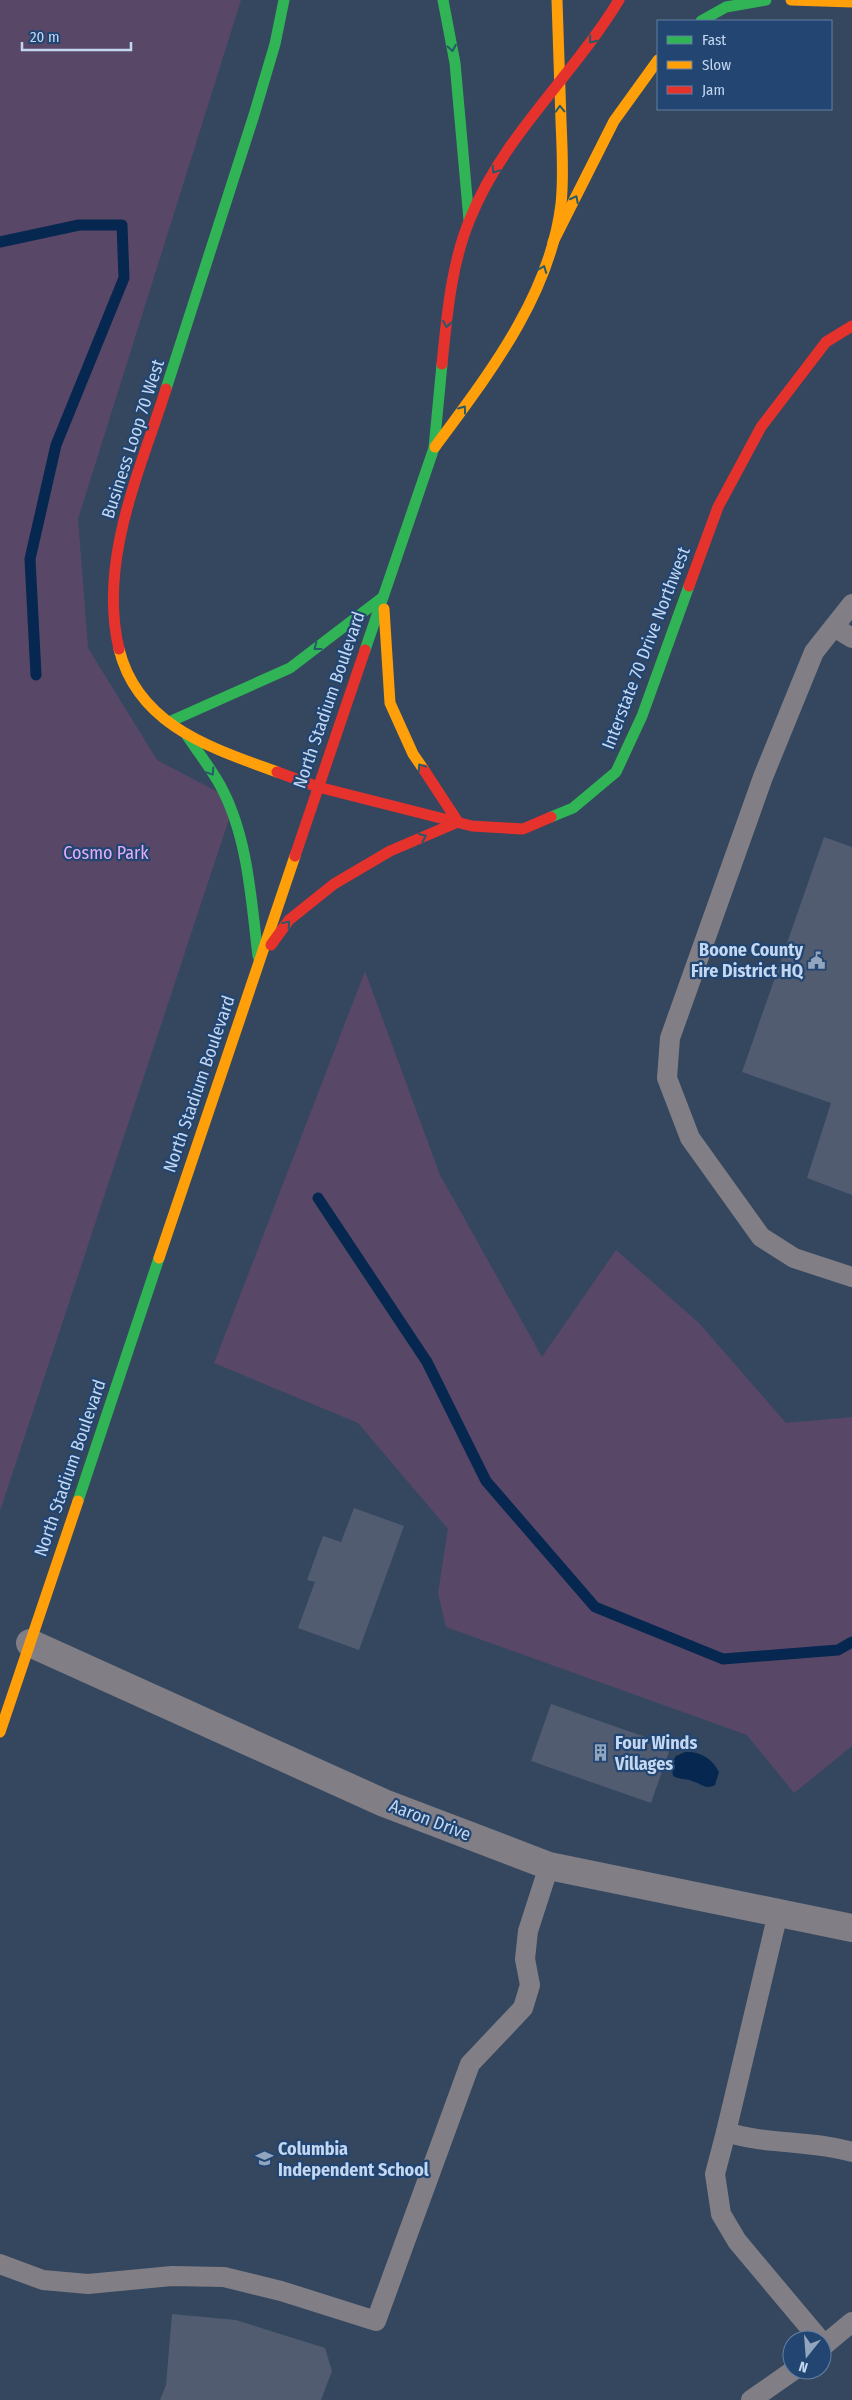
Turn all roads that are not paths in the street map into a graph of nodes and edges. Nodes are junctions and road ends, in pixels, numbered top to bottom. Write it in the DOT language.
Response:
graph roads {
  1 [pos="284,0"];
  2 [pos="443,0"];
  3 [pos="557,0"];
  4 [pos="619,0"];
  5 [pos="766,0"];
  6 [pos="791,0"];
  7 [pos="852,2"];
  8 [pos="703,20"];
  9 [pos="657,61"];
  10 [pos="559,81"];
  11 [pos="469,220"];
  12 [pos="553,242"];
  13 [pos="852,326"];
  14 [pos="434,448"];
  15 [pos="383,597"];
  16 [pos="852,604"];
  17 [pos="834,627"];
  18 [pos="852,638"];
  19 [pos="169,722"];
  20 [pos="185,732"];
  21 [pos="318,787"];
  22 [pos="458,822"];
  23 [pos="258,963"];
  24 [pos="852,1277"];
  25 [pos="30,1643"];
  26 [pos="0,1732"];
  27 [pos="549,1866"];
  28 [pos="778,1913"];
  29 [pos="852,1928"];
  30 [pos="726,2132"];
  31 [pos="852,2152"];
  32 [pos="0,2264"];
  33 [pos="852,2322"];
  34 [pos="811,2330"];
  35 [pos="832,2337"];
  36 [pos="782,2378"];
  37 [pos="751,2400"];
  1 -- 19 [label="main road, Business Loop 70 West"];
  2 -- 11 [label="main road, one-way"];
  3 -- 10 [label="main road, North Stadium Boulevard"];
  4 -- 10 [label="main road, North Stadium Boulevard, one-way"];
  5 -- 8 [label="main road"];
  6 -- 7 [label="main road"];
  12 -- 9 [label="main road, one-way"];
  10 -- 11 [label="main road, North Stadium Boulevard, one-way"];
  12 -- 10 [label="main road, North Stadium Boulevard, one-way"];
  11 -- 14 [label="main road, North Stadium Boulevard, one-way"];
  14 -- 12 [label="main road, North Stadium Boulevard, one-way"];
  13 -- 22 [label="main road, Interstate 70 Drive Northwest"];
  14 -- 15 [label="main road, North Stadium Boulevard"];
  15 -- 19 [label="main road, one-way"];
  15 -- 21 [label="main road, North Stadium Boulevard"];
  22 -- 15 [label="main road, one-way"];
  16 -- 17 [label="lane"];
  17 -- 18 [label="lane"];
  17 -- 24 [label="lane"];
  19 -- 20 [label="main road, Business Loop 70 West"];
  20 -- 21 [label="main road, Business Loop 70 West"];
  20 -- 23 [label="main road, one-way"];
  21 -- 22 [label="main road, Interstate 70 Drive Northwest"];
  21 -- 23 [label="main road, North Stadium Boulevard"];
  23 -- 22 [label="main road, one-way"];
  23 -- 25 [label="main road, North Stadium Boulevard"];
  25 -- 26 [label="main road, North Stadium Boulevard"];
  25 -- 27 [label="street, Aaron Drive"];
  27 -- 28 [label="street, Aaron Drive"];
  27 -- 32 [label="lane"];
  28 -- 29 [label="street, Aaron Drive"];
  28 -- 30 [label="lane"];
  30 -- 31 [label="lane"];
  30 -- 34 [label="lane"];
  33 -- 35 [label="lane"];
  36 -- 37 [label="lane"];
}
